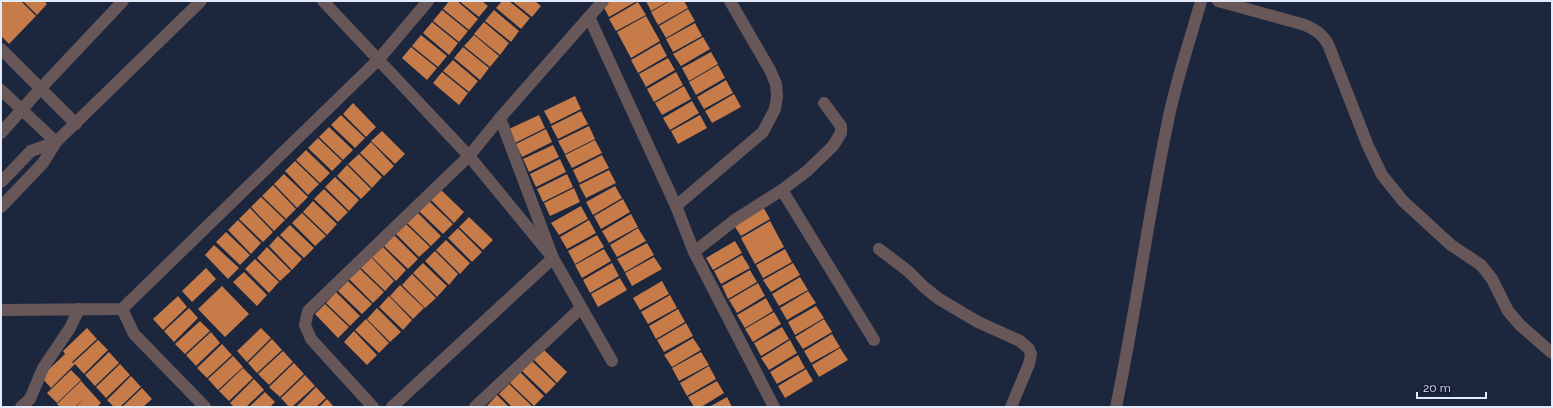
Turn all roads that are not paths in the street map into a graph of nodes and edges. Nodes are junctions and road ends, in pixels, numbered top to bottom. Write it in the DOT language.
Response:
graph roads {
  1 [pos="123,1"];
  2 [pos="201,1"];
  3 [pos="323,1"];
  4 [pos="428,1"];
  5 [pos="603,1"];
  6 [pos="730,1"];
  7 [pos="1201,1"];
  8 [pos="1218,1"];
  9 [pos="589,17"];
  10 [pos="1,49"];
  11 [pos="378,60"];
  12 [pos="41,88"];
  13 [pos="1,90"];
  14 [pos="824,103"];
  15 [pos="22,111"];
  16 [pos="500,118"];
  17 [pos="76,124"];
  18 [pos="1,133"];
  19 [pos="56,142"];
  20 [pos="470,156"];
  21 [pos="1,182"];
  22 [pos="782,190"];
  23 [pos="676,206"];
  24 [pos="1,207"];
  25 [pos="879,248"];
  26 [pos="694,252"];
  27 [pos="553,258"];
  28 [pos="581,308"];
  29 [pos="80,309"];
  30 [pos="122,309"];
  31 [pos="1,310"];
  32 [pos="874,340"];
  33 [pos="1552,353"];
  34 [pos="612,361"];
  35 [pos="34,403"];
  36 [pos="21,407"];
  37 [pos="205,407"];
  38 [pos="373,407"];
  39 [pos="392,407"];
  40 [pos="475,407"];
  41 [pos="774,407"];
  42 [pos="1011,407"];
  43 [pos="1116,407"];
  1 -- 12 [label="street"];
  2 -- 17 [label="street"];
  3 -- 11 [label="street"];
  4 -- 11 [label="street"];
  5 -- 9 [label="street"];
  6 -- 23 [label="street"];
  7 -- 43 [label="street"];
  8 -- 33 [label="street"];
  9 -- 16 [label="street"];
  9 -- 23 [label="street"];
  10 -- 12 [label="street"];
  11 -- 20 [label="street"];
  11 -- 30 [label="street"];
  12 -- 15 [label="street"];
  12 -- 17 [label="street"];
  13 -- 15 [label="street"];
  14 -- 22 [label="street"];
  15 -- 18 [label="street"];
  15 -- 19 [label="street"];
  16 -- 20 [label="street"];
  16 -- 27 [label="street"];
  17 -- 19 [label="street"];
  19 -- 21 [label="street"];
  19 -- 24 [label="street"];
  20 -- 27 [label="street"];
  20 -- 38 [label="street"];
  22 -- 26 [label="street"];
  22 -- 32 [label="street"];
  23 -- 26 [label="street"];
  25 -- 42 [label="street"];
  26 -- 41 [label="street"];
  27 -- 28 [label="street"];
  27 -- 39 [label="street"];
  28 -- 34 [label="street"];
  28 -- 40 [label="street"];
  29 -- 30 [label="street"];
  29 -- 31 [label="street"];
  29 -- 35 [label="street"];
  30 -- 37 [label="street"];
  35 -- 36 [label="street"];
}
